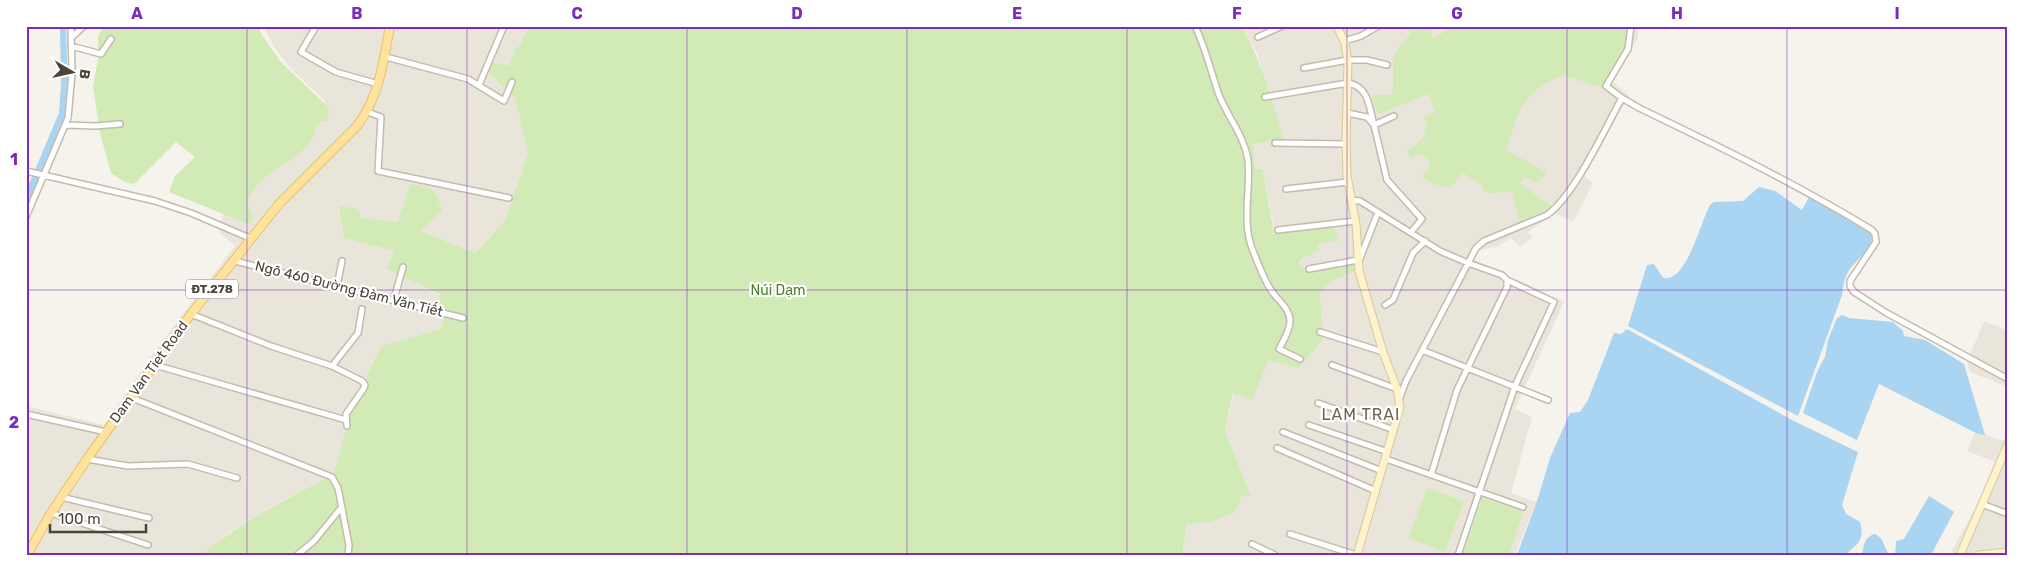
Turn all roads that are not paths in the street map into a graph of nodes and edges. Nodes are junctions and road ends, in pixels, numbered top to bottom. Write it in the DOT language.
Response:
graph roads {
  1 [pos="70,26"];
  2 [pos="84,26"];
  3 [pos="316,26"];
  4 [pos="390,26"];
  5 [pos="1196,26"];
  6 [pos="1282,26"];
  7 [pos="1337,26"];
  8 [pos="1378,26"];
  9 [pos="1631,26"];
  10 [pos="502,27"];
  11 [pos="1258,37"];
  12 [pos="71,38"];
  13 [pos="111,39"];
  14 [pos="1344,41"];
  15 [pos="71,46"];
  16 [pos="386,57"];
  17 [pos="1348,60"];
  18 [pos="1387,65"];
  19 [pos="1304,68"];
  20 [pos="512,82"];
  21 [pos="378,84"];
  22 [pos="1348,84"];
  23 [pos="479,85"];
  24 [pos="1265,97"];
  25 [pos="1622,98"];
  26 [pos="368,112"];
  27 [pos="1347,113"];
  28 [pos="1394,116"];
  29 [pos="120,124"];
  30 [pos="66,125"];
  31 [pos="1374,125"];
  32 [pos="1275,143"];
  33 [pos="1346,144"];
  34 [pos="27,171"];
  35 [pos="44,176"];
  36 [pos="1348,182"];
  37 [pos="1286,189"];
  38 [pos="509,198"];
  39 [pos="1350,200"];
  40 [pos="1378,212"];
  41 [pos="26,217"];
  42 [pos="1355,221"];
  43 [pos="1278,230"];
  44 [pos="1411,232"];
  45 [pos="252,239"];
  46 [pos="1425,241"];
  47 [pos="235,261"];
  48 [pos="342,261"];
  49 [pos="1358,262"];
  50 [pos="1468,263"];
  51 [pos="403,267"];
  52 [pos="1309,269"];
  53 [pos="1507,280"];
  54 [pos="337,286"];
  55 [pos="394,299"];
  56 [pos="1385,305"];
  57 [pos="362,309"];
  58 [pos="191,314"];
  59 [pos="463,318"];
  60 [pos="1320,332"];
  61 [pos="1422,350"];
  62 [pos="1383,352"];
  63 [pos="1300,359"];
  64 [pos="155,365"];
  65 [pos="1332,365"];
  66 [pos="332,366"];
  67 [pos="1468,368"];
  68 [pos="2008,380"];
  69 [pos="1515,386"];
  70 [pos="1397,389"];
  71 [pos="132,398"];
  72 [pos="1399,400"];
  73 [pos="1548,400"];
  74 [pos="1318,403"];
  75 [pos="26,414"];
  76 [pos="1309,425"];
  77 [pos="1394,430"];
  78 [pos="106,432"];
  79 [pos="1283,432"];
  80 [pos="2008,444"];
  81 [pos="1277,448"];
  82 [pos="1387,456"];
  83 [pos="87,459"];
  84 [pos="1382,471"];
  85 [pos="1431,475"];
  86 [pos="237,478"];
  87 [pos="1376,491"];
  88 [pos="1479,493"];
  89 [pos="61,498"];
  90 [pos="1982,504"];
  91 [pos="1523,507"];
  92 [pos="341,508"];
  93 [pos="51,513"];
  94 [pos="2008,514"];
  95 [pos="149,518"];
  96 [pos="1290,534"];
  97 [pos="1252,544"];
  98 [pos="148,546"];
  99 [pos="2008,552"];
  100 [pos="1995,553"];
  101 [pos="27,555"];
  102 [pos="297,555"];
  103 [pos="348,555"];
  104 [pos="1275,555"];
  105 [pos="1356,555"];
  106 [pos="1458,555"];
  107 [pos="1960,555"];
  108 [pos="1978,555"];
  1 -- 12 [label="street"];
  2 -- 12 [label="street"];
  3 -- 21 [label="street"];
  4 -- 16 [label="main road, Dam Van Tiet Road / ĐT.278"];
  5 -- 63 [label="street"];
  6 -- 11 [label="street"];
  7 -- 14 [label="street"];
  8 -- 14 [label="street"];
  9 -- 25 [label="street"];
  10 -- 23 [label="street"];
  12 -- 15 [label="street"];
  13 -- 15 [label="street"];
  14 -- 17 [label="street"];
  15 -- 30 [label="street"];
  16 -- 21 [label="main road, Dam Van Tiet Road / ĐT.278"];
  16 -- 23 [label="street"];
  17 -- 18 [label="street"];
  17 -- 19 [label="street"];
  17 -- 22 [label="street"];
  20 -- 23 [label="street"];
  21 -- 26 [label="main road, Dam Van Tiet Road / ĐT.278"];
  22 -- 24 [label="street"];
  22 -- 27 [label="street"];
  22 -- 31 [label="street"];
  25 -- 50 [label="street"];
  25 -- 68 [label="street"];
  26 -- 38 [label="street"];
  26 -- 45 [label="main road, Dam Van Tiet Road / ĐT.278"];
  27 -- 31 [label="street"];
  27 -- 33 [label="street"];
  28 -- 31 [label="street"];
  29 -- 30 [label="street"];
  30 -- 35 [label="street"];
  31 -- 44 [label="street"];
  32 -- 33 [label="street"];
  33 -- 36 [label="street"];
  34 -- 35 [label="street"];
  35 -- 41 [label="street"];
  35 -- 45 [label="street"];
  36 -- 37 [label="street"];
  36 -- 39 [label="street"];
  39 -- 40 [label="street"];
  39 -- 42 [label="street"];
  40 -- 44 [label="street"];
  40 -- 49 [label="street"];
  42 -- 43 [label="street"];
  42 -- 49 [label="street"];
  44 -- 46 [label="street"];
  45 -- 47 [label="main road, Dam Van Tiet Road / ĐT.278"];
  46 -- 50 [label="street"];
  46 -- 56 [label="street"];
  47 -- 54 [label="street, Ngõ 460 Đường Đàm Văn Tiết"];
  47 -- 58 [label="main road, Dam Van Tiet Road / ĐT.278"];
  48 -- 54 [label="street"];
  49 -- 52 [label="street"];
  49 -- 62 [label="street"];
  50 -- 53 [label="street"];
  50 -- 61 [label="street"];
  51 -- 55 [label="street"];
  53 -- 67 [label="street"];
  53 -- 69 [label="street"];
  54 -- 55 [label="street, Ngõ 460 Đường Đàm Văn Tiết"];
  55 -- 59 [label="street, Ngõ 460 Đường Đàm Văn Tiết"];
  57 -- 66 [label="street"];
  58 -- 64 [label="main road, Dam Van Tiet Road / ĐT.278"];
  58 -- 66 [label="street"];
  60 -- 62 [label="street"];
  61 -- 67 [label="street"];
  61 -- 72 [label="street"];
  62 -- 70 [label="street"];
  64 -- 66 [label="street"];
  64 -- 71 [label="main road, Dam Van Tiet Road / ĐT.278"];
  65 -- 70 [label="street"];
  67 -- 69 [label="street"];
  67 -- 85 [label="street"];
  69 -- 73 [label="street"];
  69 -- 88 [label="street"];
  70 -- 72 [label="street"];
  71 -- 78 [label="main road, Dam Van Tiet Road / ĐT.278"];
  71 -- 92 [label="street"];
  72 -- 77 [label="street"];
  74 -- 77 [label="street"];
  75 -- 78 [label="street"];
  76 -- 82 [label="street"];
  77 -- 82 [label="street"];
  78 -- 83 [label="main road, Dam Van Tiet Road / ĐT.278"];
  79 -- 84 [label="street"];
  80 -- 90 [label="street"];
  81 -- 87 [label="street"];
  82 -- 84 [label="street"];
  82 -- 85 [label="street"];
  83 -- 86 [label="street"];
  83 -- 89 [label="main road, Dam Van Tiet Road / ĐT.278"];
  84 -- 87 [label="street"];
  85 -- 88 [label="street"];
  87 -- 105 [label="street"];
  88 -- 91 [label="street"];
  88 -- 106 [label="street"];
  89 -- 93 [label="main road, Dam Van Tiet Road / ĐT.278"];
  89 -- 95 [label="street"];
  90 -- 94 [label="street"];
  90 -- 107 [label="street"];
  92 -- 102 [label="street"];
  92 -- 103 [label="street"];
  93 -- 98 [label="street"];
  93 -- 101 [label="main road, Dam Van Tiet Road / ĐT.278"];
  96 -- 105 [label="street"];
  97 -- 104 [label="street"];
  99 -- 100 [label="street"];
  100 -- 108 [label="street"];
}
